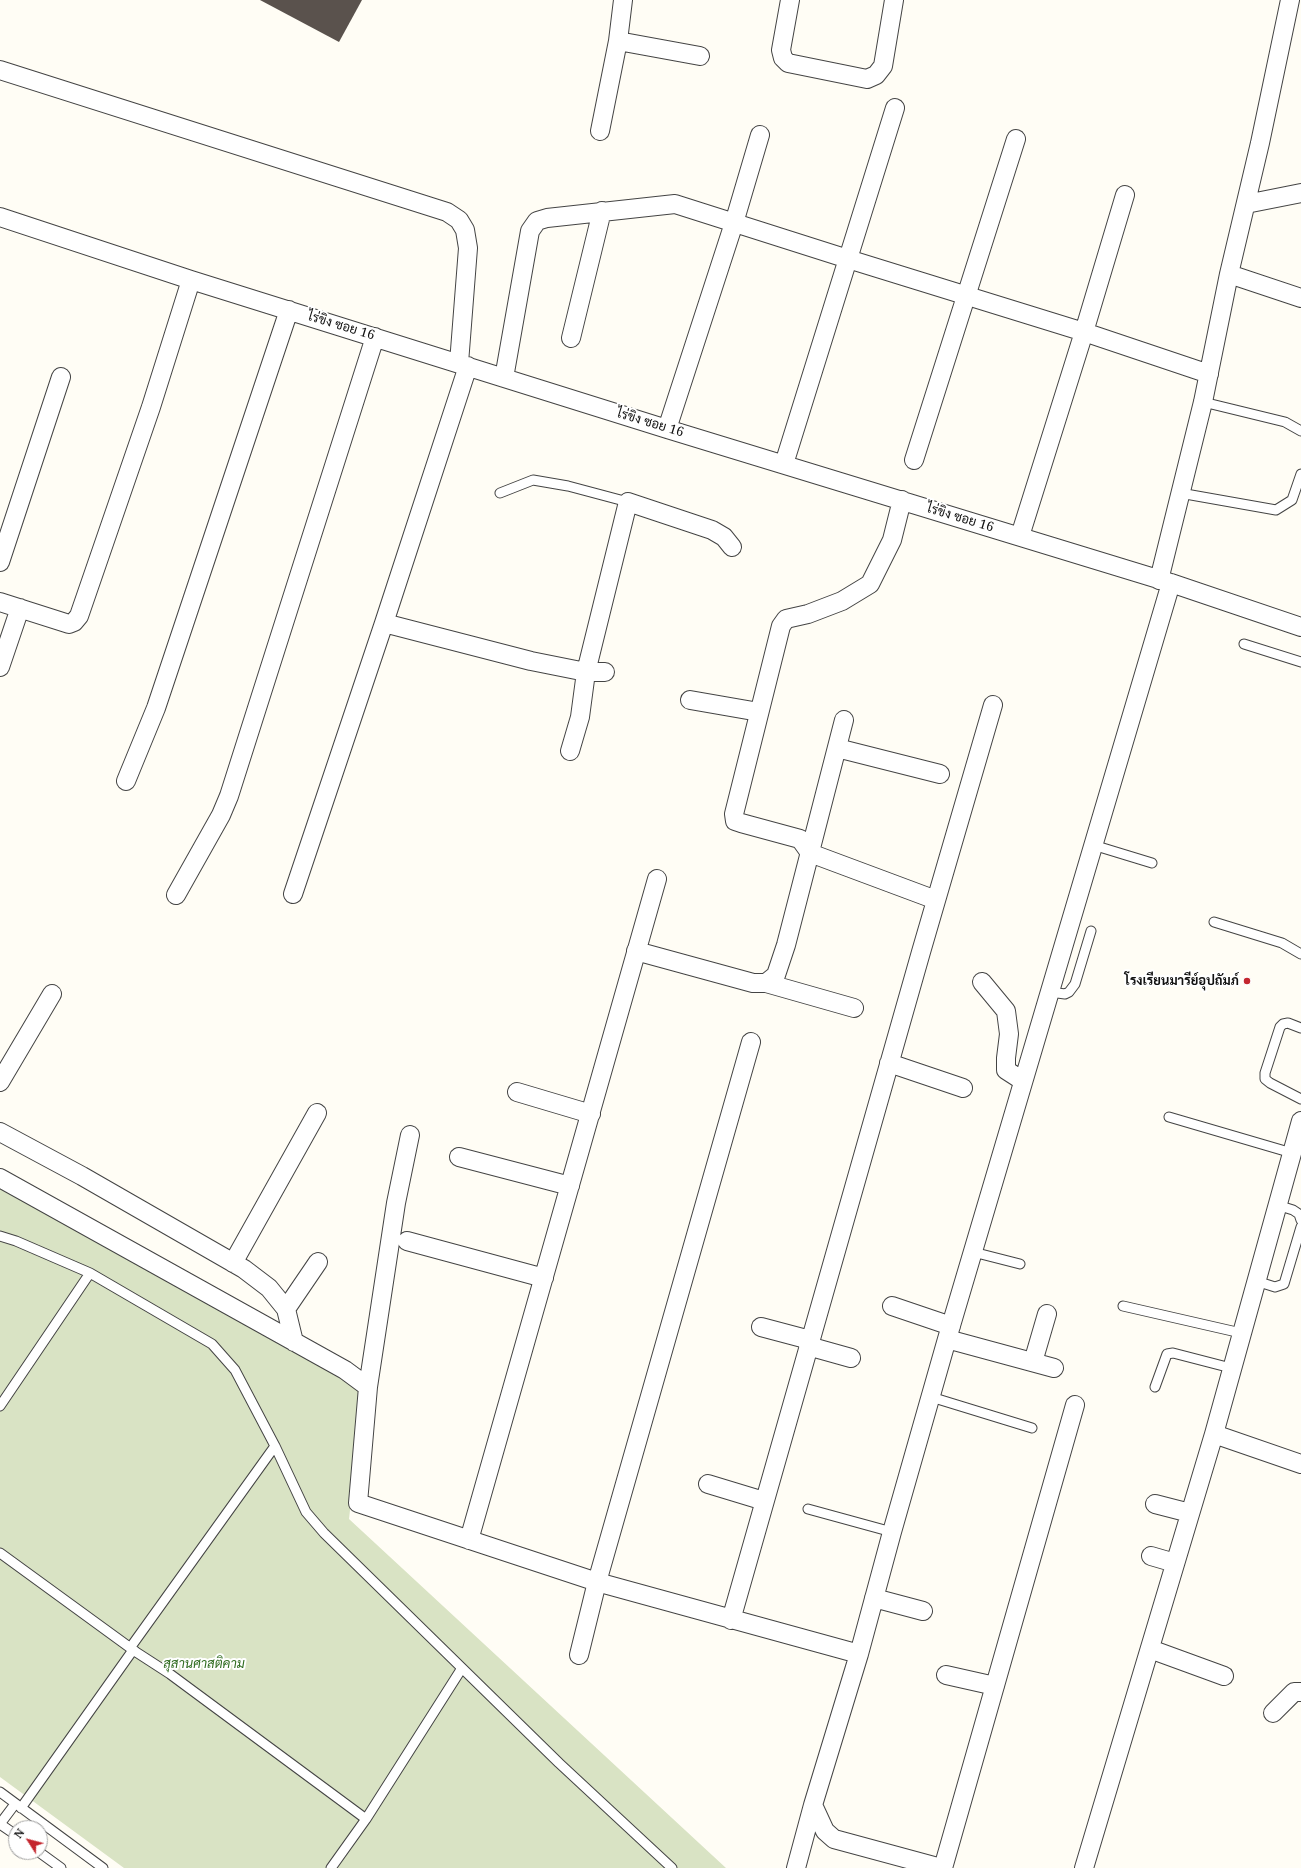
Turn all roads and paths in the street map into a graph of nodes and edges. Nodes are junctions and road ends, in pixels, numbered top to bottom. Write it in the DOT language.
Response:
graph roads {
  1 [pos="623,0"];
  2 [pos="790,0"];
  3 [pos="894,0"];
  4 [pos="1290,0"];
  5 [pos="618,41"];
  6 [pos="700,56"];
  7 [pos="0,70"];
  8 [pos="896,108"];
  9 [pos="600,131"];
  10 [pos="760,135"];
  11 [pos="1016,140"];
  12 [pos="1301,193"];
  13 [pos="1125,195"];
  14 [pos="1246,204"];
  15 [pos="602,211"];
  16 [pos="0,218"];
  17 [pos="734,223"];
  18 [pos="848,259"];
  19 [pos="1229,274"];
  20 [pos="191,280"];
  21 [pos="966,296"];
  22 [pos="1301,298"];
  23 [pos="289,310"];
  24 [pos="1084,332"];
  25 [pos="376,337"];
  26 [pos="571,338"];
  27 [pos="463,365"];
  28 [pos="1209,374"];
  29 [pos="61,377"];
  30 [pos="504,378"];
  31 [pos="1203,402"];
  32 [pos="667,428"];
  33 [pos="1301,431"];
  34 [pos="914,460"];
  35 [pos="784,464"];
  36 [pos="1301,474"];
  37 [pos="500,493"];
  38 [pos="1180,493"];
  39 [pos="902,500"];
  40 [pos="628,502"];
  41 [pos="1020,536"];
  42 [pos="732,547"];
  43 [pos="0,562"];
  44 [pos="1165,582"];
  45 [pos="0,602"];
  46 [pos="20,608"];
  47 [pos="384,623"];
  48 [pos="1301,626"];
  49 [pos="1244,644"];
  50 [pos="1301,662"];
  51 [pos="0,667"];
  52 [pos="586,672"];
  53 [pos="605,672"];
  54 [pos="690,700"];
  55 [pos="993,705"];
  56 [pos="759,712"];
  57 [pos="844,720"];
  58 [pos="837,748"];
  59 [pos="570,752"];
  60 [pos="940,774"];
  61 [pos="126,781"];
  62 [pos="1093,845"];
  63 [pos="810,853"];
  64 [pos="1152,863"];
  65 [pos="657,879"];
  66 [pos="293,894"];
  67 [pos="176,895"];
  68 [pos="936,900"];
  69 [pos="1214,922"];
  70 [pos="1091,931"];
  71 [pos="636,951"];
  72 [pos="1301,954"];
  73 [pos="982,982"];
  74 [pos="766,983"];
  75 [pos="1050,992"];
  76 [pos="52,994"];
  77 [pos="854,1008"];
  78 [pos="1301,1028"];
  79 [pos="751,1042"];
  80 [pos="889,1063"];
  81 [pos="1023,1081"];
  82 [pos="0,1082"];
  83 [pos="963,1088"];
  84 [pos="517,1092"];
  85 [pos="1301,1098"];
  86 [pos="317,1113"];
  87 [pos="590,1114"];
  88 [pos="1169,1117"];
  89 [pos="1301,1122"];
  90 [pos="0,1132"];
  91 [pos="410,1135"];
  92 [pos="1292,1153"];
  93 [pos="459,1157"];
  94 [pos="0,1178"];
  95 [pos="570,1186"];
  96 [pos="1277,1205"];
  97 [pos="1301,1220"];
  98 [pos="1301,1227"];
  99 [pos="0,1236"];
  100 [pos="407,1241"];
  101 [pos="973,1252"];
  102 [pos="318,1262"];
  103 [pos="233,1263"];
  104 [pos="1020,1264"];
  105 [pos="90,1272"];
  106 [pos="544,1278"];
  107 [pos="1256,1281"];
  108 [pos="892,1306"];
  109 [pos="1124,1306"];
  110 [pos="286,1309"];
  111 [pos="1047,1314"];
  112 [pos="762,1327"];
  113 [pos="949,1332"];
  114 [pos="1241,1333"];
  115 [pos="294,1342"];
  116 [pos="809,1343"];
  117 [pos="851,1358"];
  118 [pos="1033,1362"];
  119 [pos="1054,1368"];
  120 [pos="1231,1368"];
  121 [pos="368,1387"];
  122 [pos="1155,1387"];
  123 [pos="930,1397"];
  124 [pos="1075,1405"];
  125 [pos="0,1406"];
  126 [pos="1032,1428"];
  127 [pos="1214,1434"];
  128 [pos="275,1446"];
  129 [pos="1301,1464"];
  130 [pos="708,1484"];
  131 [pos="764,1501"];
  132 [pos="1155,1504"];
  133 [pos="808,1509"];
  134 [pos="1190,1513"];
  135 [pos="892,1532"];
  136 [pos="469,1540"];
  137 [pos="0,1553"];
  138 [pos="1150,1556"];
  139 [pos="1175,1563"];
  140 [pos="597,1582"];
  141 [pos="874,1598"];
  142 [pos="923,1611"];
  143 [pos="731,1620"];
  144 [pos="131,1649"];
  145 [pos="1150,1649"];
  146 [pos="859,1654"];
  147 [pos="579,1655"];
  148 [pos="462,1668"];
  149 [pos="946,1675"];
  150 [pos="1224,1676"];
  151 [pos="995,1686"];
  152 [pos="1301,1692"];
  153 [pos="1273,1713"];
  154 [pos="0,1792"];
  155 [pos="813,1805"];
  156 [pos="18,1806"];
  157 [pos="366,1819"];
  158 [pos="0,1824"];
  159 [pos="48,1859"];
  160 [pos="61,1868"];
  161 [pos="103,1868"];
  162 [pos="332,1868"];
  163 [pos="672,1868"];
  164 [pos="796,1868"];
  165 [pos="942,1868"];
  166 [pos="1084,1868"];
  1 -- 5 [label="street"];
  2 -- 3 [label="street"];
  4 -- 14 [label="street"];
  5 -- 6 [label="street"];
  5 -- 9 [label="street"];
  7 -- 27 [label="street"];
  8 -- 18 [label="street"];
  10 -- 17 [label="street"];
  11 -- 21 [label="street"];
  12 -- 14 [label="street"];
  13 -- 24 [label="street"];
  14 -- 19 [label="street"];
  15 -- 17 [label="street"];
  15 -- 26 [label="street"];
  15 -- 30 [label="street"];
  16 -- 20 [label="street, ไร่ขิง ซอย 16"];
  17 -- 18 [label="street"];
  17 -- 32 [label="street"];
  18 -- 21 [label="street"];
  18 -- 35 [label="street"];
  19 -- 22 [label="street"];
  19 -- 28 [label="street"];
  20 -- 23 [label="street, ไร่ขิง ซอย 16"];
  20 -- 46 [label="street"];
  21 -- 24 [label="street"];
  21 -- 34 [label="street"];
  23 -- 25 [label="street, ไร่ขิง ซอย 16"];
  23 -- 61 [label="street"];
  24 -- 28 [label="street"];
  24 -- 41 [label="street"];
  25 -- 27 [label="street, ไร่ขิง ซอย 16"];
  25 -- 67 [label="street"];
  27 -- 30 [label="street, ไร่ขิง ซอย 16"];
  27 -- 47 [label="street"];
  28 -- 31 [label="street"];
  29 -- 43 [label="street"];
  30 -- 32 [label="street, ไร่ขิง ซอย 16"];
  31 -- 33 [label="lane"];
  31 -- 38 [label="street"];
  32 -- 35 [label="street, ไร่ขิง ซอย 16"];
  35 -- 39 [label="street, ไร่ขิง ซอย 16"];
  36 -- 38 [label="lane"];
  37 -- 40 [label="lane"];
  38 -- 44 [label="street"];
  39 -- 41 [label="street, ไร่ขิง ซอย 16"];
  39 -- 56 [label="street"];
  40 -- 42 [label="street"];
  40 -- 52 [label="street"];
  41 -- 44 [label="street, ไร่ขิง ซอย 16"];
  44 -- 48 [label="street, ไร่ขิง ซอย 16"];
  44 -- 62 [label="street"];
  45 -- 46 [label="street"];
  46 -- 51 [label="street"];
  47 -- 52 [label="street"];
  47 -- 66 [label="street"];
  49 -- 50 [label="lane"];
  52 -- 53 [label="street"];
  52 -- 59 [label="street"];
  54 -- 56 [label="street"];
  55 -- 68 [label="street"];
  56 -- 63 [label="street"];
  57 -- 58 [label="street"];
  58 -- 60 [label="street"];
  58 -- 63 [label="street"];
  62 -- 64 [label="lane"];
  62 -- 75 [label="street"];
  63 -- 68 [label="street"];
  63 -- 74 [label="street"];
  65 -- 71 [label="street"];
  68 -- 80 [label="street"];
  69 -- 72 [label="lane"];
  70 -- 75 [label="lane"];
  71 -- 74 [label="street"];
  71 -- 87 [label="street"];
  73 -- 81 [label="street"];
  74 -- 77 [label="street"];
  75 -- 81 [label="street"];
  76 -- 82 [label="street"];
  78 -- 85 [label="lane"];
  79 -- 140 [label="street"];
  80 -- 83 [label="street"];
  80 -- 116 [label="street"];
  81 -- 101 [label="street"];
  84 -- 87 [label="street"];
  86 -- 103 [label="street"];
  87 -- 95 [label="street"];
  88 -- 92 [label="lane"];
  89 -- 92 [label="street"];
  90 -- 103 [label="street"];
  91 -- 121 [label="street"];
  92 -- 96 [label="street"];
  93 -- 95 [label="street"];
  94 -- 115 [label="street"];
  95 -- 106 [label="street"];
  96 -- 97 [label="lane"];
  96 -- 107 [label="street"];
  98 -- 107 [label="lane"];
  99 -- 105 [label="lane"];
  100 -- 106 [label="street"];
  101 -- 104 [label="lane"];
  101 -- 113 [label="street"];
  102 -- 110 [label="street"];
  103 -- 110 [label="street"];
  105 -- 125 [label="lane"];
  105 -- 128 [label="lane"];
  106 -- 136 [label="street"];
  107 -- 114 [label="street"];
  108 -- 113 [label="street"];
  109 -- 114 [label="lane"];
  110 -- 115 [label="street"];
  111 -- 118 [label="street"];
  112 -- 116 [label="street"];
  113 -- 118 [label="street"];
  113 -- 123 [label="street"];
  114 -- 120 [label="street"];
  115 -- 121 [label="street"];
  116 -- 117 [label="street"];
  116 -- 131 [label="street"];
  118 -- 119 [label="street"];
  120 -- 122 [label="lane"];
  120 -- 127 [label="street"];
  121 -- 136 [label="street"];
  123 -- 126 [label="lane"];
  123 -- 135 [label="street"];
  124 -- 151 [label="street"];
  127 -- 129 [label="street"];
  127 -- 134 [label="street"];
  128 -- 144 [label="lane"];
  128 -- 148 [label="lane"];
  130 -- 131 [label="street"];
  131 -- 143 [label="street"];
  132 -- 134 [label="street"];
  133 -- 135 [label="lane"];
  134 -- 139 [label="street"];
  135 -- 141 [label="street"];
  136 -- 140 [label="street"];
  137 -- 144 [label="lane"];
  138 -- 139 [label="street"];
  139 -- 145 [label="street"];
  140 -- 143 [label="street"];
  140 -- 147 [label="street"];
  141 -- 142 [label="street"];
  141 -- 146 [label="street"];
  143 -- 146 [label="street"];
  144 -- 156 [label="lane"];
  144 -- 157 [label="lane"];
  145 -- 150 [label="street"];
  145 -- 166 [label="street"];
  146 -- 155 [label="street"];
  148 -- 157 [label="lane"];
  148 -- 163 [label="lane"];
  149 -- 151 [label="street"];
  151 -- 165 [label="street"];
  152 -- 153 [label="street"];
  154 -- 156 [label="lane"];
  155 -- 164 [label="street"];
  155 -- 165 [label="street"];
  156 -- 158 [label="lane"];
  156 -- 161 [label="lane"];
  157 -- 162 [label="lane"];
  159 -- 160 [label="lane"];
}
